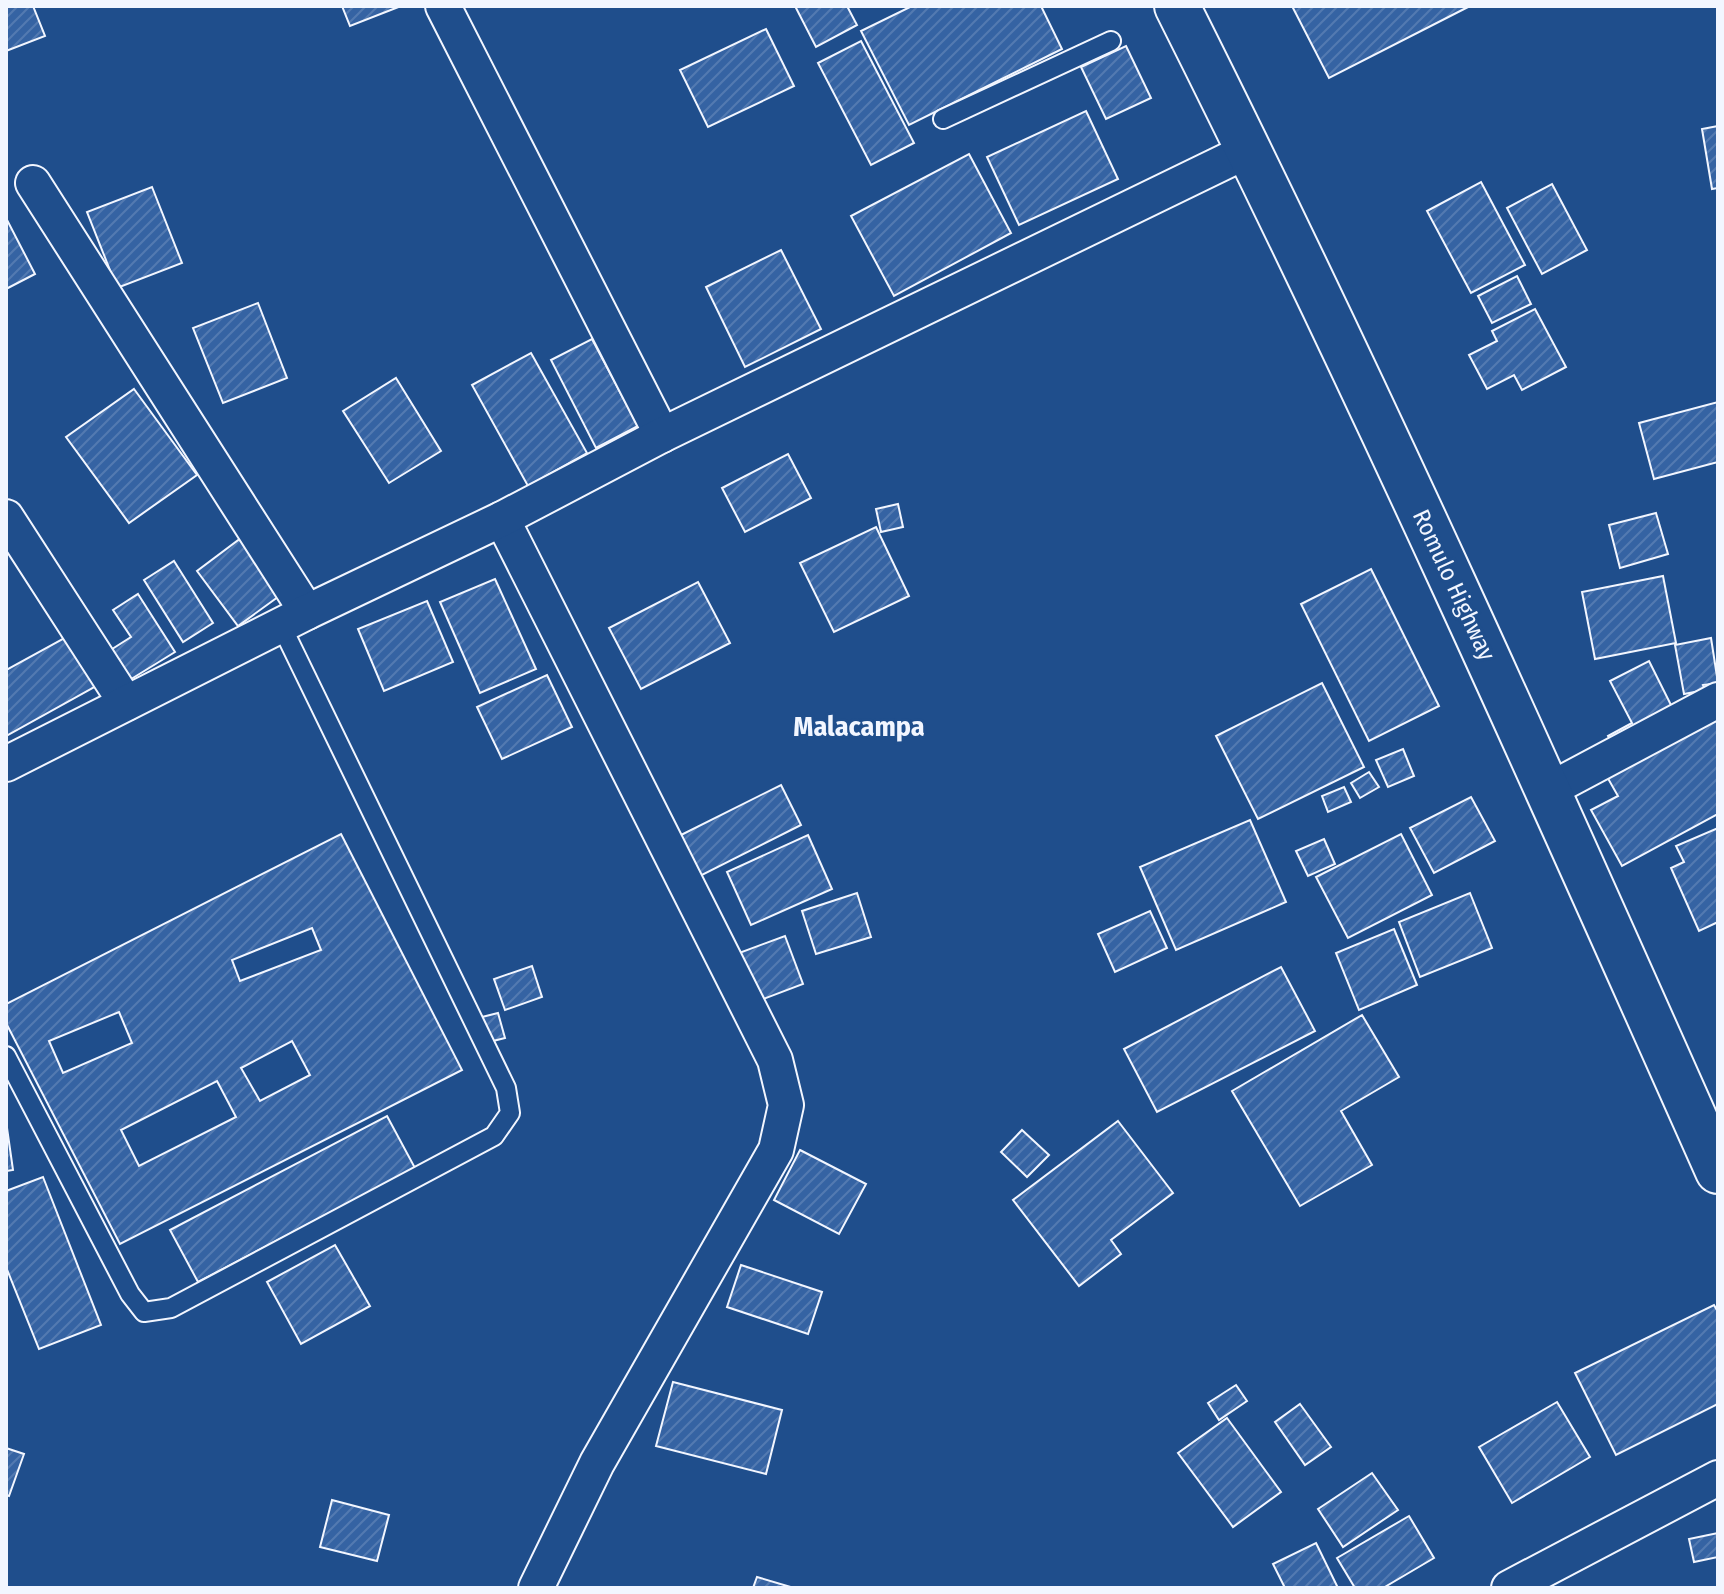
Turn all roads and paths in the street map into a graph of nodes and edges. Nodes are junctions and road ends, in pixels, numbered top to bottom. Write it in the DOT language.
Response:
graph roads {
  1 [pos="443,6"];
  2 [pos="1177,6"];
  3 [pos="1111,41"];
  4 [pos="943,119"];
  5 [pos="1249,150"];
  6 [pos="33,183"];
  7 [pos="662,435"];
  8 [pos="6,517"];
  9 [pos="502,519"];
  10 [pos="294,618"];
  11 [pos="1718,700"];
  12 [pos="126,703"];
  13 [pos="6,764"];
  14 [pos="1549,790"];
  15 [pos="6,1056"];
  16 [pos="1718,1171"];
  17 [pos="1718,1478"];
  18 [pos="536,1588"];
  19 [pos="1509,1588"];
  1 -- 7 [label="street"];
  2 -- 5 [label="highway, Romulo Highway"];
  3 -- 4 [label="lane"];
  5 -- 7 [label="street"];
  5 -- 14 [label="highway, Romulo Highway"];
  6 -- 10 [label="street"];
  7 -- 9 [label="street"];
  8 -- 12 [label="street"];
  9 -- 10 [label="street"];
  9 -- 18 [label="street"];
  10 -- 12 [label="street"];
  10 -- 15 [label="lane"];
  11 -- 14 [label="street"];
  12 -- 13 [label="street"];
  14 -- 16 [label="highway, Romulo Highway"];
  17 -- 19 [label="street"];
}
